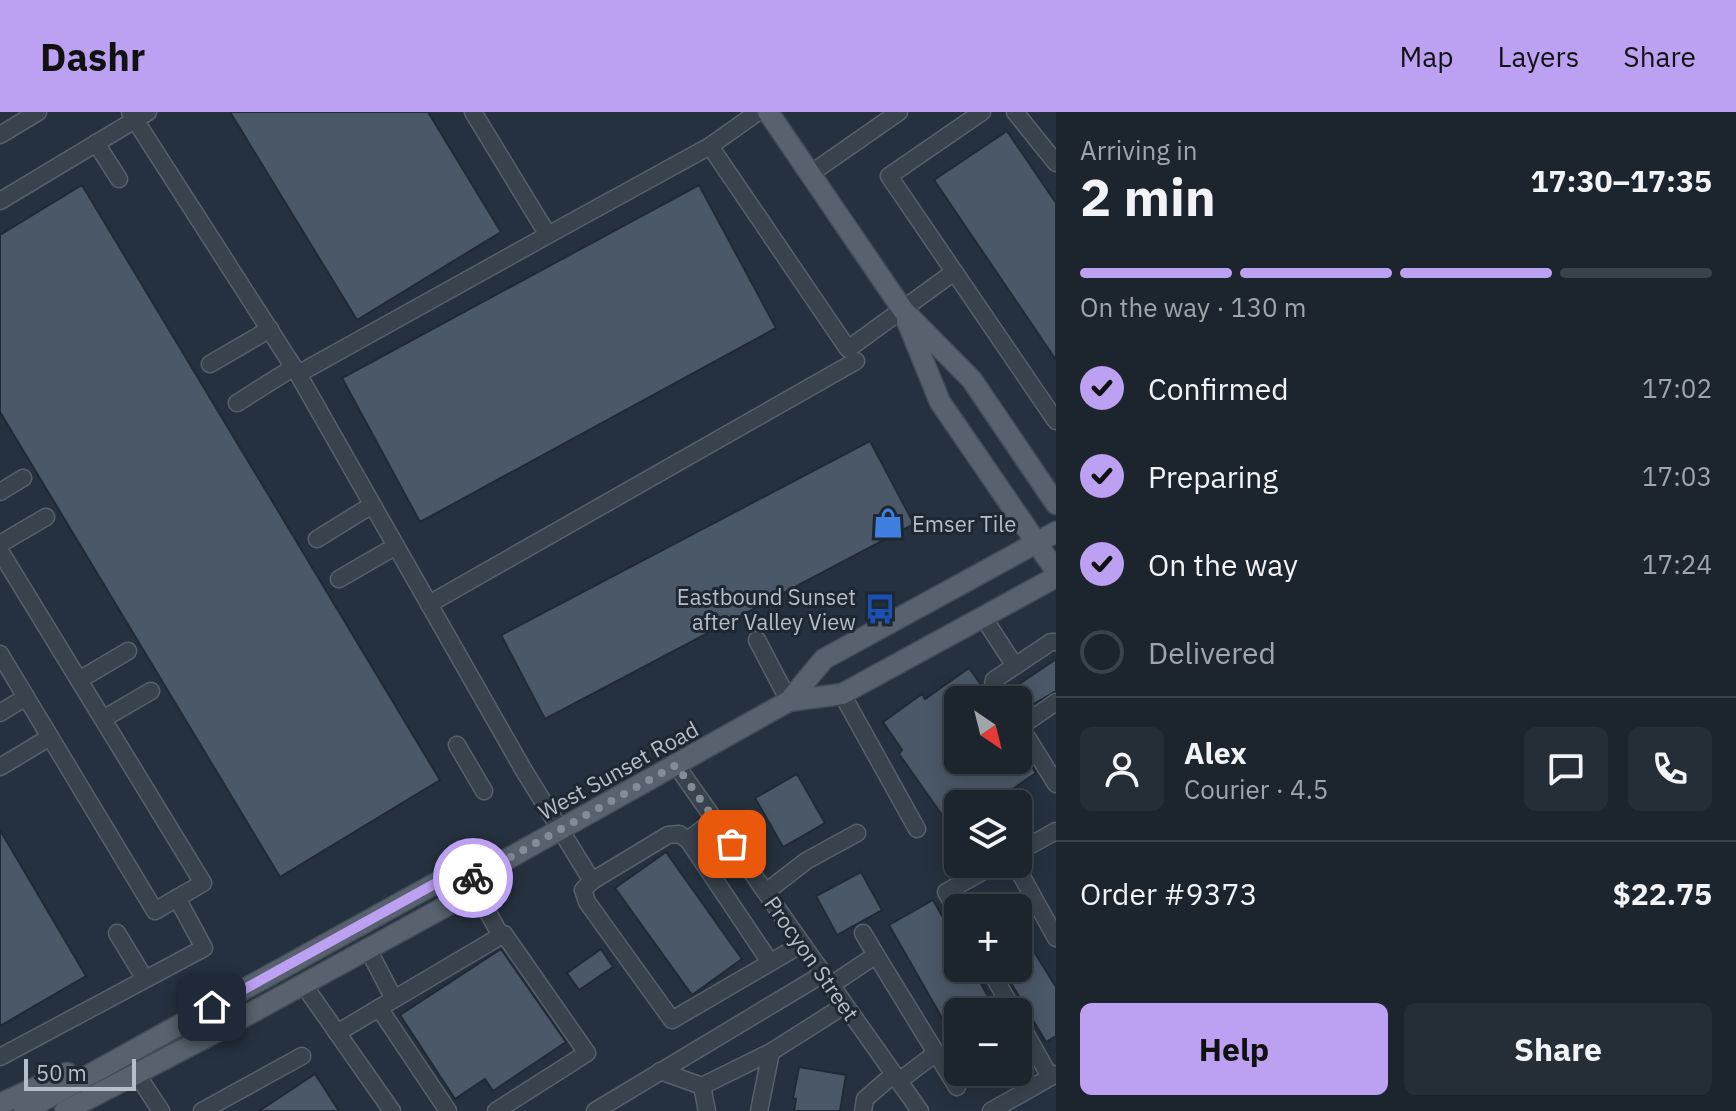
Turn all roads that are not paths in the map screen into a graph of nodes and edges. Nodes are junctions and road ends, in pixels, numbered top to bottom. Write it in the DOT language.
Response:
graph roads {
  1 [pos="38,112"];
  2 [pos="473,112"];
  3 [pos="758,112"];
  4 [pos="768,112"];
  5 [pos="899,112"];
  6 [pos="982,112"];
  7 [pos="1015,112"];
  8 [pos="138,115"];
  9 [pos="0,135"];
  10 [pos="96,143"];
  11 [pos="710,146"];
  12 [pos="1056,163"];
  13 [pos="810,174"];
  14 [pos="119,179"];
  15 [pos="0,201"];
  16 [pos="548,235"];
  17 [pos="954,272"];
  18 [pos="903,310"];
  19 [pos="270,329"];
  20 [pos="856,361"];
  21 [pos="210,364"];
  22 [pos="296,371"];
  23 [pos="237,403"];
  24 [pos="1056,421"];
  25 [pos="23,478"];
  26 [pos="0,492"];
  27 [pos="1056,504"];
  28 [pos="372,505"];
  29 [pos="46,517"];
  30 [pos="1056,532"];
  31 [pos="317,539"];
  32 [pos="1037,543"];
  33 [pos="0,544"];
  34 [pos="396,546"];
  35 [pos="0,551"];
  36 [pos="1056,571"];
  37 [pos="1056,577"];
  38 [pos="339,579"];
  39 [pos="429,604"];
  40 [pos="983,617"];
  41 [pos="757,640"];
  42 [pos="1056,642"];
  43 [pos="128,651"];
  44 [pos="0,654"];
  45 [pos="1015,666"];
  46 [pos="79,680"];
  47 [pos="993,686"];
  48 [pos="151,691"];
  49 [pos="842,694"];
  50 [pos="26,697"];
  51 [pos="789,701"];
  52 [pos="1056,702"];
  53 [pos="0,713"];
  54 [pos="1032,717"];
  55 [pos="103,719"];
  56 [pos="50,737"];
  57 [pos="457,745"];
  58 [pos="1032,746"];
  59 [pos="676,765"];
  60 [pos="0,767"];
  61 [pos="1056,784"];
  62 [pos="484,791"];
  63 [pos="714,820"];
  64 [pos="917,829"];
  65 [pos="561,830"];
  66 [pos="1056,831"];
  67 [pos="857,833"];
  68 [pos="688,840"];
  69 [pos="1032,844"];
  70 [pos="971,878"];
  71 [pos="1023,878"];
  72 [pos="470,880"];
  73 [pos="592,881"];
  74 [pos="766,892"];
  75 [pos="947,894"];
  76 [pos="177,898"];
  77 [pos="117,933"];
  78 [pos="863,933"];
  79 [pos="501,936"];
  80 [pos="1056,938"];
  81 [pos="802,944"];
  82 [pos="368,949"];
  83 [pos="876,955"];
  84 [pos="770,962"];
  85 [pos="145,979"];
  86 [pos="827,979"];
  87 [pos="303,984"];
  88 [pos="394,999"];
  89 [pos="845,1005"];
  90 [pos="379,1008"];
  91 [pos="195,1016"];
  92 [pos="337,1033"];
  93 [pos="1032,1042"];
  94 [pos="771,1052"];
  95 [pos="936,1053"];
  96 [pos="302,1056"];
  97 [pos="0,1057"];
  98 [pos="660,1071"];
  99 [pos="136,1073"];
  100 [pos="1053,1076"];
  101 [pos="896,1078"];
  102 [pos="702,1086"];
  103 [pos="111,1087"];
  104 [pos="957,1087"];
  105 [pos="0,1104"];
  106 [pos="24,1111"];
  107 [pos="65,1111"];
  108 [pos="75,1111"];
  109 [pos="161,1111"];
  110 [pos="202,1111"];
  111 [pos="392,1111"];
  112 [pos="448,1111"];
  113 [pos="496,1111"];
  114 [pos="595,1111"];
  115 [pos="707,1111"];
  116 [pos="759,1111"];
  117 [pos="863,1111"];
  118 [pos="920,1111"];
  119 [pos="991,1111"];
  1 -- 9 [label="street"];
  2 -- 16 [label="street"];
  3 -- 11 [label="street"];
  4 -- 13 [label="main road"];
  5 -- 13 [label="street"];
  6 -- 17 [label="street"];
  7 -- 12 [label="street"];
  8 -- 10 [label="street"];
  8 -- 19 [label="street"];
  10 -- 14 [label="street"];
  10 -- 15 [label="street"];
  11 -- 16 [label="street"];
  11 -- 18 [label="street"];
  13 -- 18 [label="main road"];
  16 -- 22 [label="street"];
  17 -- 18 [label="street"];
  17 -- 24 [label="street"];
  18 -- 27 [label="main road"];
  18 -- 32 [label="main road"];
  19 -- 21 [label="street"];
  19 -- 22 [label="street"];
  20 -- 39 [label="street"];
  22 -- 23 [label="street"];
  22 -- 28 [label="street"];
  25 -- 26 [label="street"];
  28 -- 31 [label="street"];
  28 -- 34 [label="street"];
  29 -- 33 [label="street"];
  30 -- 32 [label="main road, West Sunset Road"];
  32 -- 36 [label="main road"];
  32 -- 51 [label="main road, West Sunset Road"];
  34 -- 38 [label="street"];
  34 -- 39 [label="street"];
  35 -- 46 [label="street"];
  37 -- 40 [label="main road, West Sunset Road"];
  39 -- 65 [label="street"];
  40 -- 45 [label="street"];
  40 -- 49 [label="main road, West Sunset Road"];
  41 -- 51 [label="street"];
  42 -- 45 [label="street"];
  43 -- 46 [label="street"];
  44 -- 50 [label="street"];
  45 -- 47 [label="street"];
  46 -- 55 [label="street"];
  48 -- 55 [label="street"];
  49 -- 51 [label="main road, West Sunset Road"];
  49 -- 64 [label="street"];
  50 -- 53 [label="street"];
  50 -- 56 [label="street"];
  51 -- 59 [label="main road, West Sunset Road"];
  52 -- 54 [label="street"];
  55 -- 76 [label="street"];
  56 -- 60 [label="street"];
  56 -- 76 [label="street"];
  57 -- 62 [label="street"];
  58 -- 61 [label="street"];
  59 -- 63 [label="street, Procyon Street"];
  59 -- 65 [label="main road, West Sunset Road"];
  63 -- 68 [label="street"];
  63 -- 74 [label="street, Procyon Street"];
  65 -- 72 [label="main road, West Sunset Road"];
  65 -- 73 [label="street"];
  66 -- 69 [label="street"];
  67 -- 74 [label="street"];
  68 -- 73 [label="street"];
  68 -- 84 [label="street"];
  70 -- 75 [label="street"];
  71 -- 80 [label="street"];
  72 -- 79 [label="street"];
  72 -- 82 [label="main road, West Sunset Road"];
  72 -- 91 [label="main road, West Sunset Road"];
  73 -- 84 [label="street"];
  74 -- 81 [label="street, Procyon Street"];
  76 -- 85 [label="street"];
  77 -- 85 [label="street"];
  78 -- 83 [label="street"];
  79 -- 88 [label="street"];
  79 -- 113 [label="street"];
  81 -- 84 [label="street"];
  81 -- 86 [label="street, Procyon Street"];
  82 -- 87 [label="main road, West Sunset Road"];
  82 -- 88 [label="street"];
  83 -- 86 [label="street"];
  83 -- 95 [label="street"];
  85 -- 97 [label="street"];
  86 -- 89 [label="street, Procyon Street"];
  86 -- 98 [label="street"];
  87 -- 92 [label="street"];
  87 -- 99 [label="main road, West Sunset Road"];
  88 -- 90 [label="street"];
  89 -- 94 [label="street"];
  89 -- 101 [label="street, Procyon Street"];
  90 -- 92 [label="street"];
  90 -- 112 [label="street"];
  91 -- 105 [label="main road"];
  91 -- 106 [label="main road, West Sunset Road"];
  92 -- 111 [label="street"];
  93 -- 100 [label="street"];
  94 -- 102 [label="street"];
  94 -- 116 [label="street"];
  95 -- 101 [label="street"];
  95 -- 104 [label="street"];
  96 -- 110 [label="street"];
  98 -- 102 [label="street"];
  98 -- 114 [label="street"];
  99 -- 103 [label="main road, West Sunset Road"];
  99 -- 109 [label="street"];
  100 -- 119 [label="street"];
  101 -- 117 [label="street"];
  101 -- 118 [label="street, Procyon Street"];
  102 -- 115 [label="street"];
  103 -- 107 [label="main road, West Sunset Road"];
  103 -- 108 [label="main road"];
}
